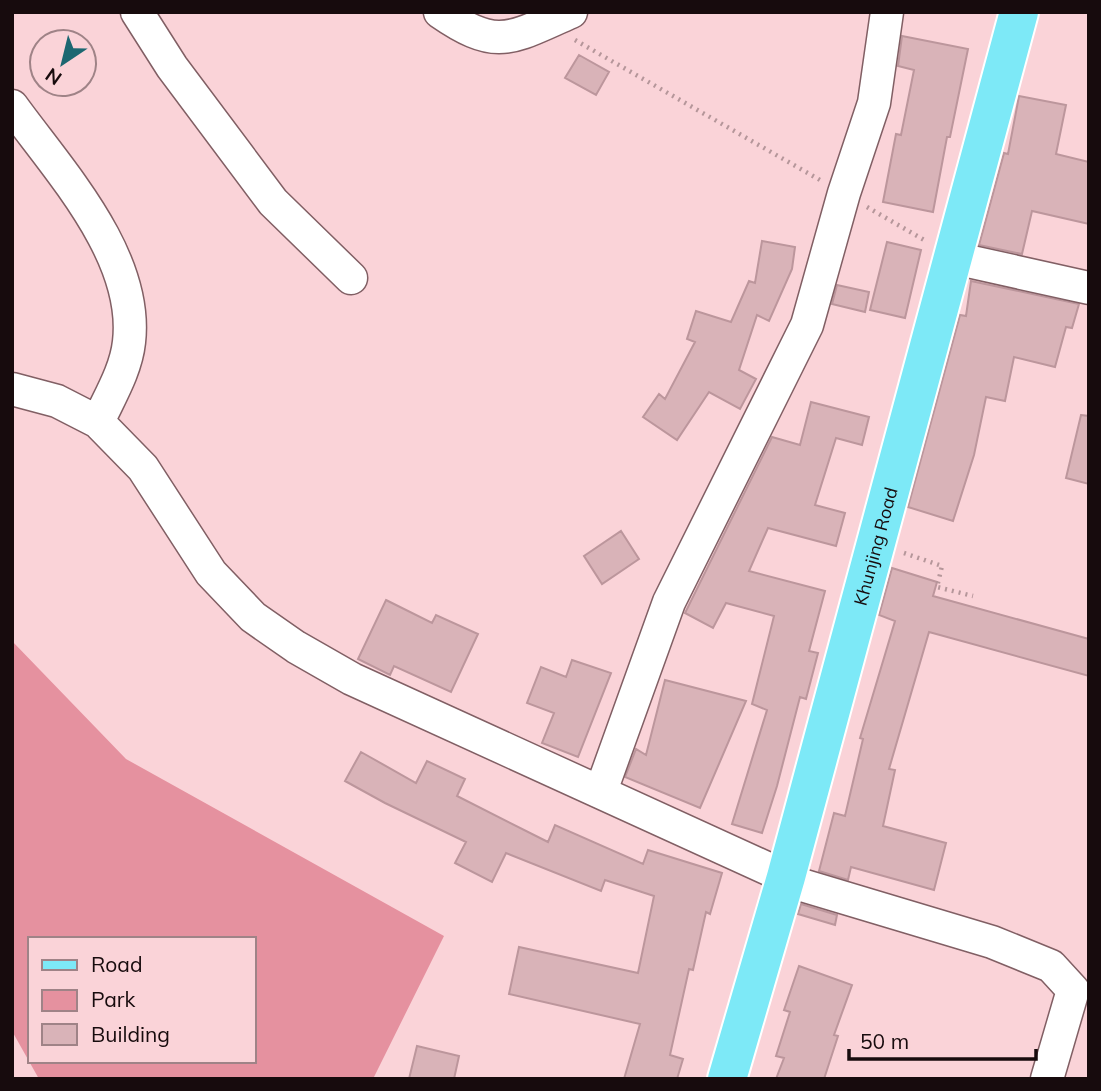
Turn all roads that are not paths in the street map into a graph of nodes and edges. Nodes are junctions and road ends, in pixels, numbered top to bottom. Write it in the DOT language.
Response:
graph roads {
  1 [pos="137,12"];
  2 [pos="440,12"];
  3 [pos="887,12"];
  4 [pos="1019,12"];
  5 [pos="558,18"];
  6 [pos="12,106"];
  7 [pos="954,258"];
  8 [pos="351,278"];
  9 [pos="1089,288"];
  10 [pos="12,389"];
  11 [pos="98,422"];
  12 [pos="601,790"];
  13 [pos="786,878"];
  14 [pos="727,1079"];
  15 [pos="1047,1079"];
  1 -- 8 [label="street"];
  2 -- 5 [label="street"];
  3 -- 12 [label="street"];
  4 -- 7 [label="main road, Khunjing Road"];
  6 -- 11 [label="street"];
  7 -- 9 [label="street"];
  7 -- 13 [label="main road, Khunjing Road"];
  10 -- 11 [label="street"];
  11 -- 12 [label="street"];
  12 -- 13 [label="street"];
  13 -- 14 [label="main road, Khunjing Road"];
  13 -- 15 [label="street"];
}
